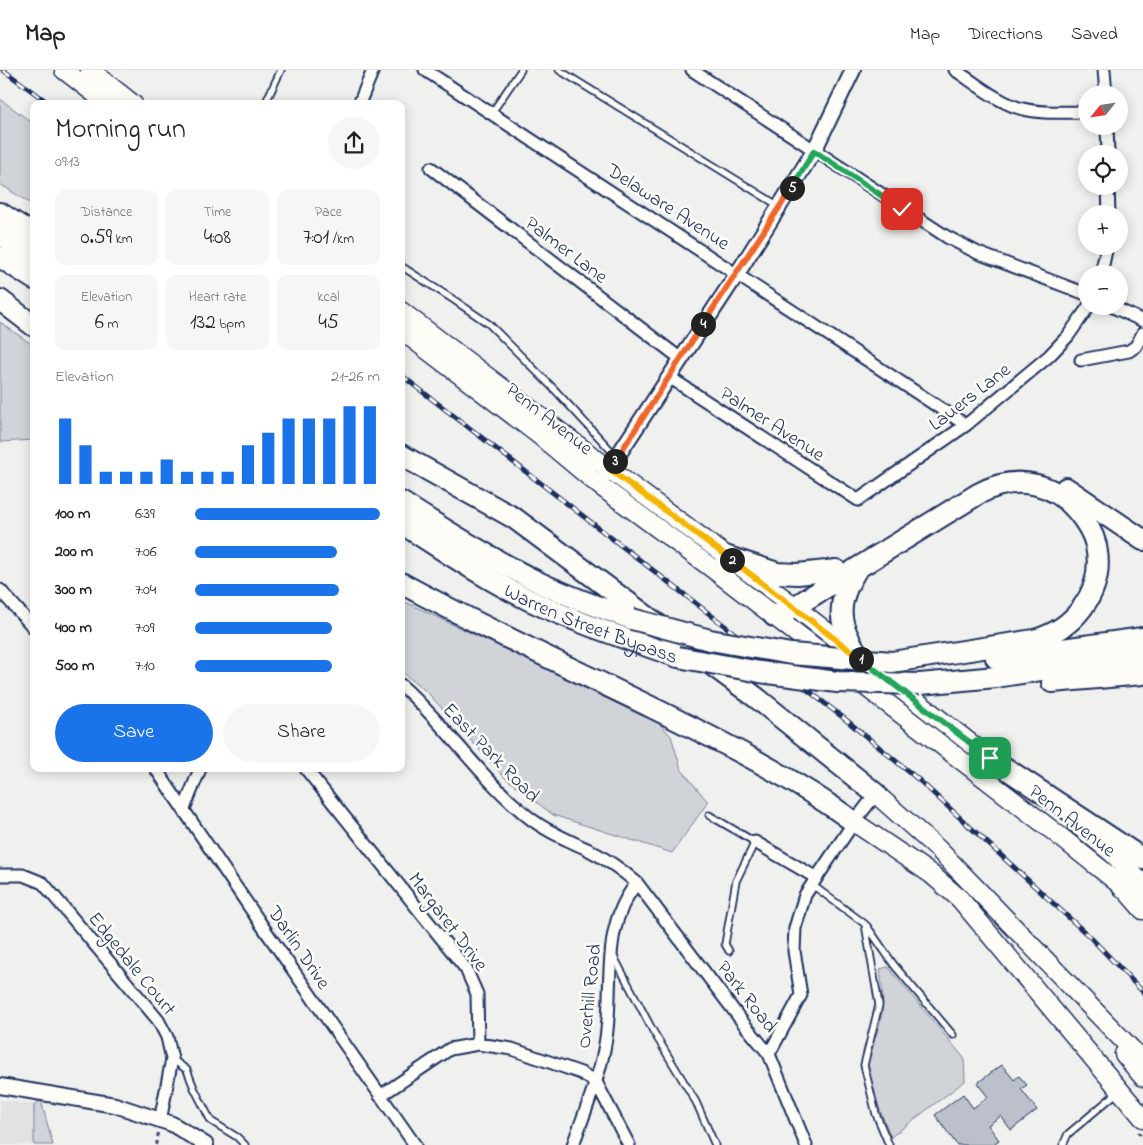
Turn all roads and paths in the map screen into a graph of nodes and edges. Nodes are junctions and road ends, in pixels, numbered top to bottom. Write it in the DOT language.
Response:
graph roads {
  1 [pos="64,70"];
  2 [pos="90,70"];
  3 [pos="281,70"];
  4 [pos="373,70"];
  5 [pos="425,70"];
  6 [pos="521,70"];
  7 [pos="559,70"];
  8 [pos="692,70"];
  9 [pos="853,70"];
  10 [pos="955,70"];
  11 [pos="1104,70"];
  12 [pos="1105,85"];
  13 [pos="103,100"];
  14 [pos="128,100"];
  15 [pos="267,100"];
  16 [pos="361,100"];
  17 [pos="1078,112"];
  18 [pos="492,114"];
  19 [pos="814,151"];
  20 [pos="431,168"];
  21 [pos="780,207"];
  22 [pos="0,213"];
  23 [pos="30,232"];
  24 [pos="0,234"];
  25 [pos="30,254"];
  26 [pos="0,256"];
  27 [pos="405,269"];
  28 [pos="737,274"];
  29 [pos="30,276"];
  30 [pos="1078,291"];
  31 [pos="0,300"];
  32 [pos="405,314"];
  33 [pos="1128,314"];
  34 [pos="1083,315"];
  35 [pos="1143,321"];
  36 [pos="30,323"];
  37 [pos="405,333"];
  38 [pos="1143,333"];
  39 [pos="680,359"];
  40 [pos="1082,360"];
  41 [pos="668,377"];
  42 [pos="966,424"];
  43 [pos="405,457"];
  44 [pos="613,463"];
  45 [pos="599,485"];
  46 [pos="858,500"];
  47 [pos="405,505"];
  48 [pos="405,526"];
  49 [pos="1143,540"];
  50 [pos="725,556"];
  51 [pos="858,568"];
  52 [pos="836,570"];
  53 [pos="405,585"];
  54 [pos="0,590"];
  55 [pos="784,608"];
  56 [pos="30,624"];
  57 [pos="1143,638"];
  58 [pos="1143,654"];
  59 [pos="861,659"];
  60 [pos="892,662"];
  61 [pos="1143,674"];
  62 [pos="920,684"];
  63 [pos="405,689"];
  64 [pos="990,758"];
  65 [pos="158,772"];
  66 [pos="199,772"];
  67 [pos="308,772"];
  68 [pos="876,794"];
  69 [pos="184,809"];
  70 [pos="709,815"];
  71 [pos="854,822"];
  72 [pos="755,842"];
  73 [pos="1143,859"];
  74 [pos="0,875"];
  75 [pos="813,880"];
  76 [pos="637,883"];
  77 [pos="1143,884"];
  78 [pos="1123,887"];
  79 [pos="1143,892"];
  80 [pos="1143,910"];
  81 [pos="865,924"];
  82 [pos="611,951"];
  83 [pos="729,951"];
  84 [pos="1081,997"];
  85 [pos="952,1035"];
  86 [pos="478,1044"];
  87 [pos="769,1054"];
  88 [pos="172,1059"];
  89 [pos="1143,1061"];
  90 [pos="1143,1077"];
  91 [pos="596,1082"];
  92 [pos="0,1086"];
  93 [pos="1120,1090"];
  94 [pos="380,1096"];
  95 [pos="160,1121"];
  96 [pos="1140,1125"];
  97 [pos="1143,1138"];
  98 [pos="206,1145"];
  99 [pos="245,1145"];
  100 [pos="415,1145"];
  101 [pos="573,1145"];
  102 [pos="629,1145"];
  103 [pos="715,1145"];
  104 [pos="806,1145"];
  105 [pos="888,1145"];
  106 [pos="1062,1145"];
  1 -- 13 [label="main road"];
  2 -- 14 [label="main road"];
  3 -- 15 [label="lane"];
  4 -- 16 [label="street"];
  5 -- 18 [label="street, Delaware Avenue"];
  6 -- 18 [label="lane"];
  7 -- 21 [label="lane"];
  8 -- 19 [label="street"];
  9 -- 19 [label="street"];
  10 -- 17 [label="street"];
  11 -- 12 [label="street"];
  18 -- 28 [label="street, Delaware Avenue"];
  19 -- 21 [label="street"];
  19 -- 30 [label="street"];
  20 -- 39 [label="street, Palmer Lane"];
  21 -- 28 [label="street"];
  22 -- 23 [label="highway"];
  24 -- 25 [label="highway"];
  26 -- 29 [label="highway"];
  27 -- 44 [label="lane"];
  28 -- 39 [label="street"];
  28 -- 42 [label="street, Delaware Avenue"];
  31 -- 36 [label="highway"];
  32 -- 44 [label="main road, Penn Avenue"];
  33 -- 35 [label="street"];
  34 -- 42 [label="street, Lauers Lane"];
  37 -- 45 [label="main road, Penn Avenue"];
  38 -- 40 [label="street"];
  39 -- 41 [label="street"];
  41 -- 44 [label="street"];
  41 -- 46 [label="street, Palmer Avenue"];
  42 -- 46 [label="street, Lauers Lane"];
  43 -- 68 [label="highway"];
  44 -- 45 [label="street"];
  44 -- 50 [label="main road, Penn Avenue"];
  45 -- 55 [label="main road, Penn Avenue"];
  47 -- 60 [label="highway, Warren Street Bypass, bridge"];
  48 -- 62 [label="highway, Warren Street Bypass, bridge"];
  49 -- 52 [label="highway"];
  50 -- 52 [label="highway"];
  50 -- 55 [label="main road, Penn Avenue"];
  51 -- 55 [label="highway"];
  51 -- 59 [label="highway"];
  51 -- 60 [label="highway"];
  52 -- 55 [label="highway"];
  53 -- 71 [label="highway"];
  54 -- 56 [label="street"];
  55 -- 59 [label="main road, Penn Avenue"];
  55 -- 78 [label="main road, Penn Avenue"];
  57 -- 60 [label="highway"];
  58 -- 62 [label="highway"];
  59 -- 64 [label="main road, Penn Avenue"];
  61 -- 62 [label="highway"];
  63 -- 76 [label="street, East Park Road"];
  64 -- 73 [label="highway"];
  64 -- 77 [label="main road, Penn Avenue"];
  65 -- 69 [label="street, Darlin Drive"];
  66 -- 69 [label="street"];
  67 -- 86 [label="street, Margaret Drive"];
  68 -- 71 [label="street"];
  68 -- 84 [label="main road"];
  69 -- 94 [label="street, Darlin Drive"];
  70 -- 72 [label="lane"];
  71 -- 75 [label="street"];
  71 -- 93 [label="main road"];
  72 -- 75 [label="street"];
  72 -- 83 [label="lane"];
  74 -- 88 [label="street, Edgedale Court"];
  75 -- 81 [label="lane"];
  75 -- 87 [label="street"];
  76 -- 82 [label="street, Overhill Road"];
  76 -- 87 [label="street, Park Road"];
  78 -- 79 [label="highway"];
  78 -- 80 [label="main road, Penn Avenue"];
  81 -- 85 [label="lane"];
  81 -- 105 [label="lane"];
  82 -- 91 [label="street, Overhill Road"];
  82 -- 103 [label="lane"];
  84 -- 89 [label="main road"];
  84 -- 90 [label="main road"];
  86 -- 91 [label="street"];
  86 -- 94 [label="street"];
  87 -- 104 [label="street, Park Road"];
  88 -- 95 [label="street, Edgedale Court"];
  88 -- 99 [label="lane"];
  91 -- 101 [label="street, Overhill Road"];
  91 -- 102 [label="street"];
  92 -- 95 [label="street"];
  93 -- 96 [label="main road"];
  93 -- 106 [label="lane"];
  94 -- 100 [label="street, Darlin Drive"];
  95 -- 98 [label="street"];
  96 -- 97 [label="path"];
}
